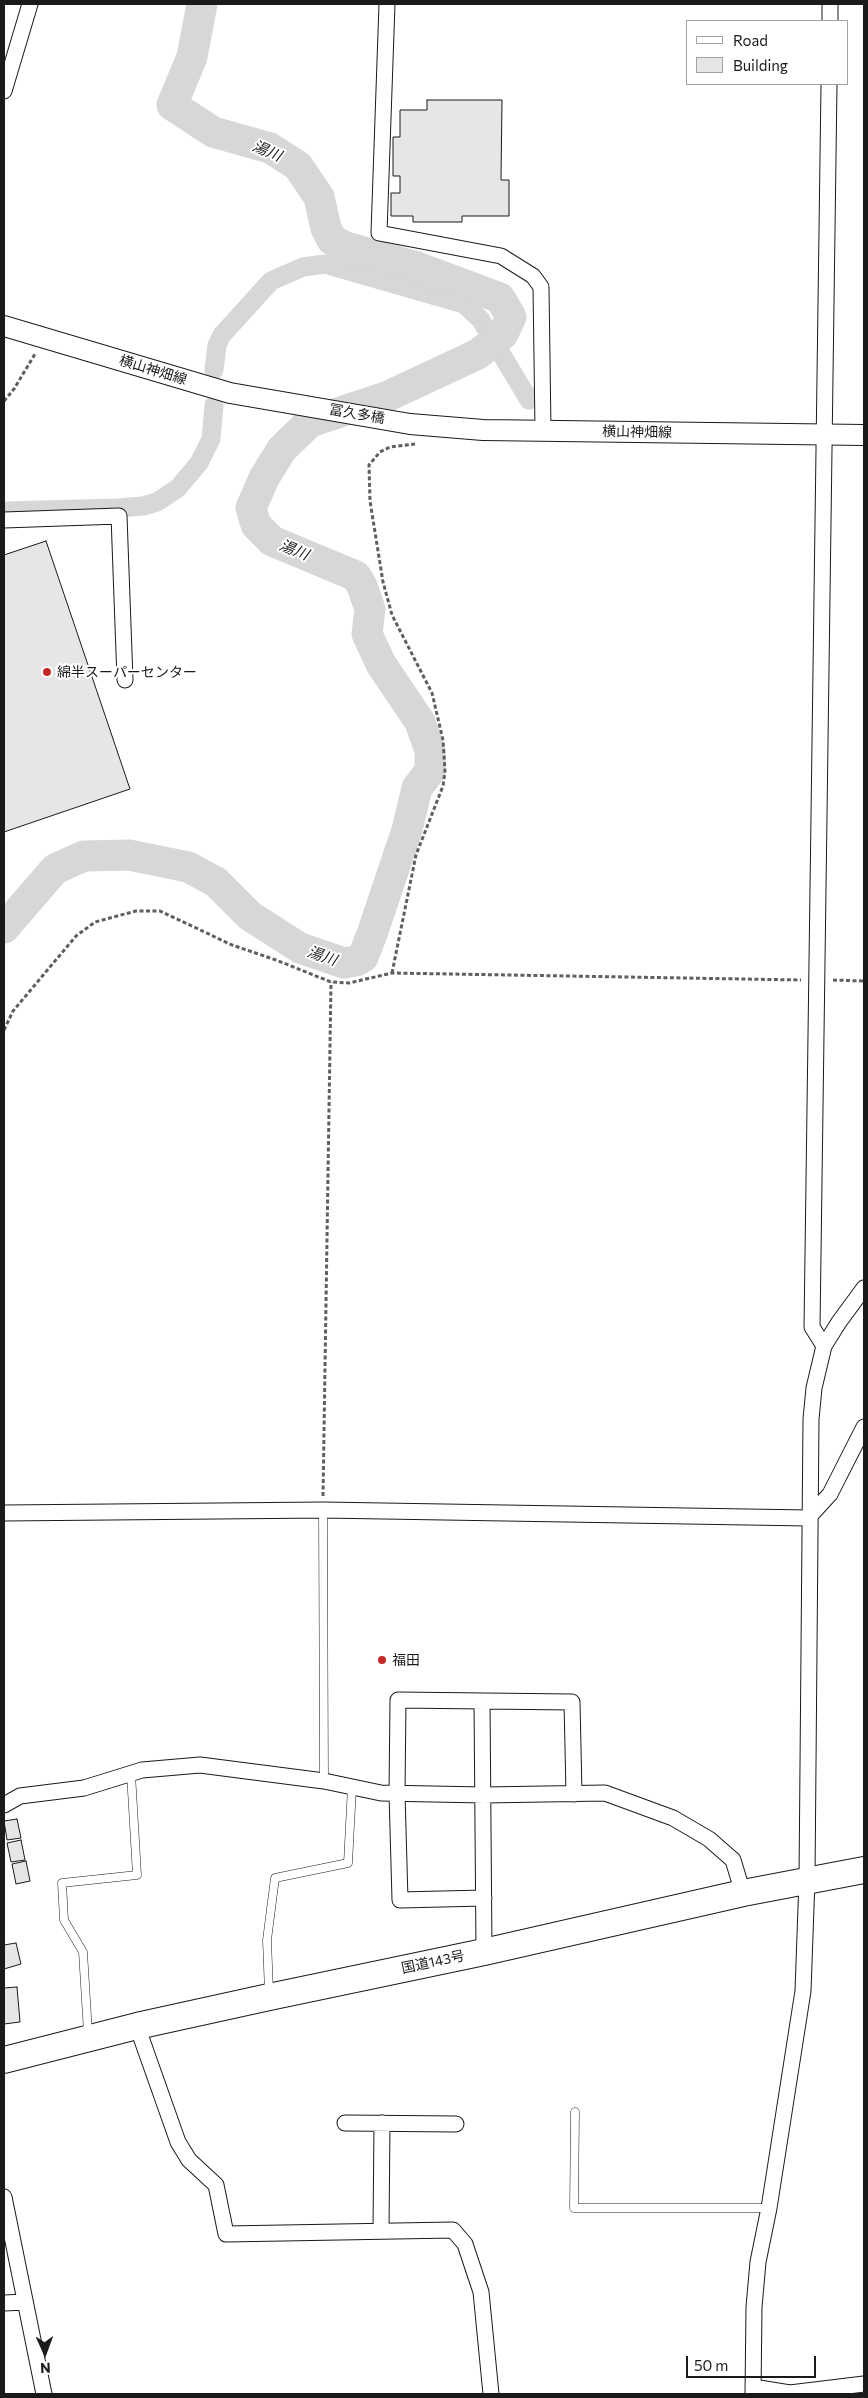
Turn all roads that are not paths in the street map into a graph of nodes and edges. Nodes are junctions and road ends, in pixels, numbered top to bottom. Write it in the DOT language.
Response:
graph roads {
  1 [pos="30,4"];
  2 [pos="388,4"];
  3 [pos="830,4"];
  4 [pos="830,20"];
  5 [pos="829,85"];
  6 [pos="4,91"];
  7 [pos="4,326"];
  8 [pos="304,405"];
  9 [pos="418,424"];
  10 [pos="543,430"];
  11 [pos="823,434"];
  12 [pos="864,435"];
  13 [pos="4,520"];
  14 [pos="125,680"];
  15 [pos="864,1288"];
  16 [pos="824,1346"];
  17 [pos="864,1426"];
  18 [pos="323,1510"];
  19 [pos="4,1512"];
  20 [pos="808,1518"];
  21 [pos="482,1701"];
  22 [pos="131,1774"];
  23 [pos="324,1781"];
  24 [pos="352,1787"];
  25 [pos="397,1793"];
  26 [pos="574,1794"];
  27 [pos="484,1795"];
  28 [pos="4,1805"];
  29 [pos="864,1870"];
  30 [pos="807,1879"];
  31 [pos="743,1893"];
  32 [pos="484,1898"];
  33 [pos="484,1952"];
  34 [pos="269,1997"];
  35 [pos="137,2026"];
  36 [pos="88,2038"];
  37 [pos="4,2060"];
  38 [pos="575,2112"];
  39 [pos="345,2123"];
  40 [pos="382,2123"];
  41 [pos="456,2124"];
  42 [pos="4,2197"];
  43 [pos="769,2208"];
  44 [pos="381,2231"];
  45 [pos="25,2302"];
  46 [pos="4,2303"];
  47 [pos="864,2384"];
  48 [pos="753,2391"];
  49 [pos="44,2394"];
  50 [pos="491,2394"];
  1 -- 6 [label="street"];
  2 -- 10 [label="street"];
  3 -- 4 [label="street"];
  5 -- 11 [label="street"];
  7 -- 8 [label="street, 横山神畑線"];
  8 -- 9 [label="street, 冨久多橋"];
  9 -- 10 [label="street, 横山神畑線"];
  10 -- 11 [label="street, 横山神畑線"];
  11 -- 12 [label="street, 横山神畑線"];
  11 -- 16 [label="street"];
  13 -- 14 [label="street"];
  15 -- 16 [label="street"];
  16 -- 20 [label="street"];
  17 -- 20 [label="street"];
  18 -- 19 [label="street"];
  18 -- 20 [label="street"];
  18 -- 23 [label="lane"];
  20 -- 30 [label="street"];
  21 -- 25 [label="street"];
  21 -- 26 [label="street"];
  21 -- 27 [label="street"];
  22 -- 23 [label="street"];
  22 -- 28 [label="street"];
  22 -- 36 [label="lane"];
  23 -- 24 [label="street"];
  24 -- 25 [label="street"];
  24 -- 34 [label="lane"];
  25 -- 27 [label="street"];
  25 -- 32 [label="street"];
  26 -- 27 [label="street"];
  26 -- 31 [label="street"];
  27 -- 32 [label="street"];
  29 -- 30 [label="highway, 国道143号"];
  30 -- 31 [label="highway, 国道143号"];
  30 -- 43 [label="street"];
  31 -- 33 [label="highway, 国道143号"];
  32 -- 33 [label="street"];
  33 -- 34 [label="highway, 国道143号"];
  34 -- 35 [label="highway, 国道143号"];
  35 -- 36 [label="highway, 国道143号"];
  35 -- 44 [label="street"];
  36 -- 37 [label="highway, 国道143号"];
  38 -- 43 [label="lane"];
  39 -- 40 [label="street"];
  40 -- 41 [label="street"];
  40 -- 44 [label="street"];
  42 -- 45 [label="street"];
  43 -- 48 [label="street"];
  44 -- 50 [label="street"];
  45 -- 46 [label="street"];
  45 -- 49 [label="street"];
  47 -- 48 [label="street"];
}
